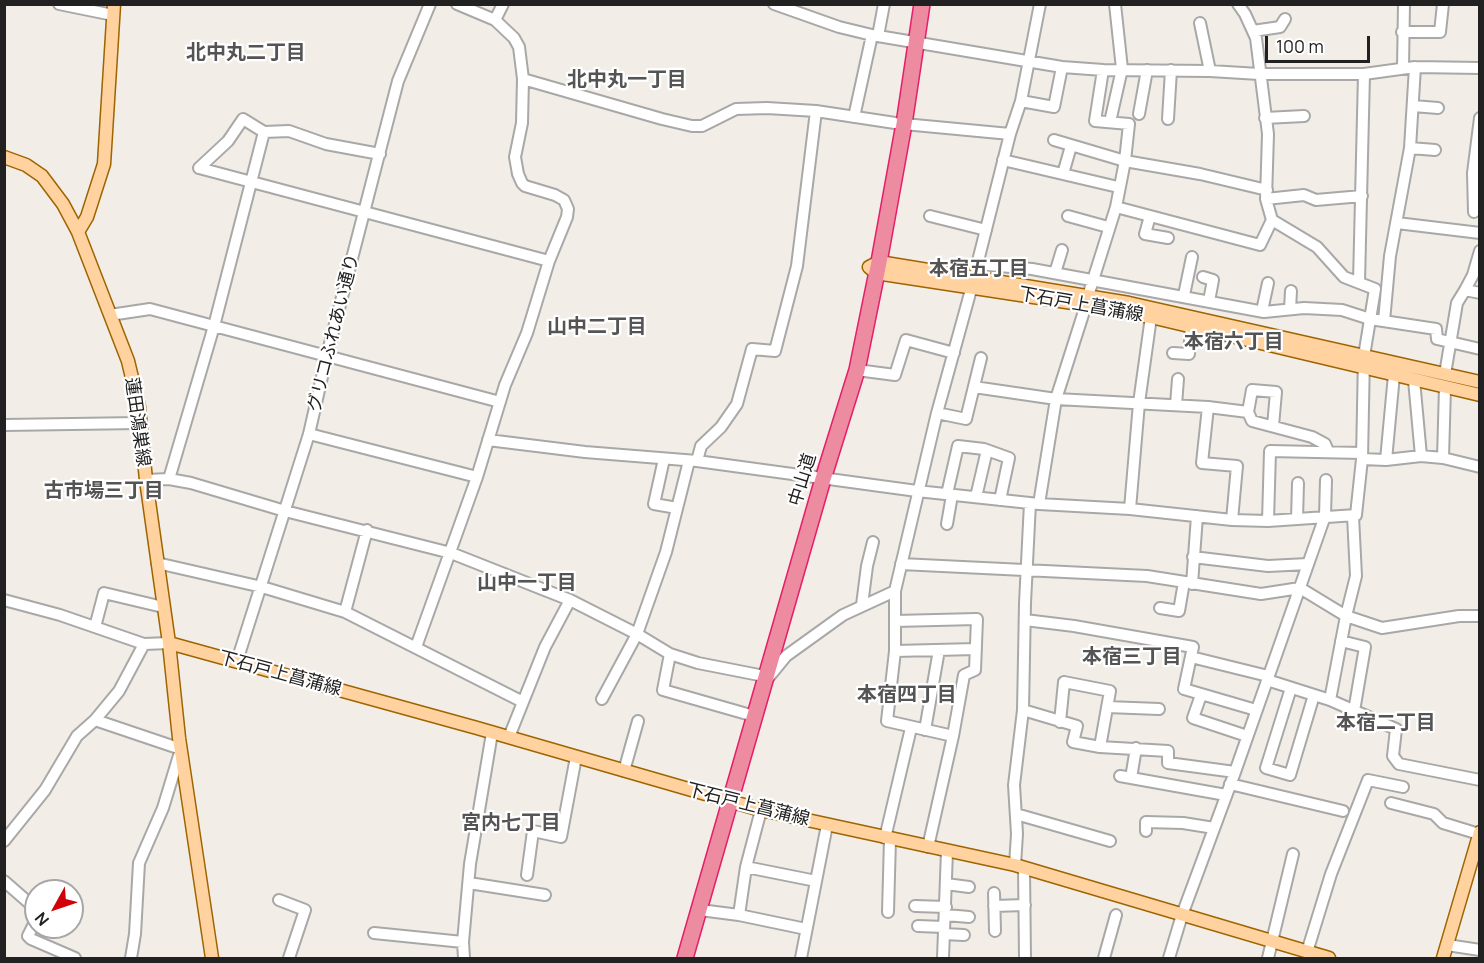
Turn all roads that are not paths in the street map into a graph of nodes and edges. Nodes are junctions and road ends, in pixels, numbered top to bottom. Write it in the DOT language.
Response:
graph roads {
  1 [pos="59,4"];
  2 [pos="430,4"];
  3 [pos="457,4"];
  4 [pos="503,4"];
  5 [pos="774,4"];
  6 [pos="884,4"];
  7 [pos="913,4"];
  8 [pos="922,4"];
  9 [pos="1040,4"];
  10 [pos="1115,4"];
  11 [pos="1238,4"];
  12 [pos="1404,4"];
  13 [pos="1443,4"];
  14 [pos="113,10"];
  15 [pos="1285,19"];
  16 [pos="495,20"];
  17 [pos="1200,23"];
  18 [pos="1253,31"];
  19 [pos="1402,33"];
  20 [pos="875,35"];
  21 [pos="910,41"];
  22 [pos="1030,63"];
  23 [pos="1415,67"];
  24 [pos="1062,68"];
  25 [pos="1403,68"];
  26 [pos="1479,68"];
  27 [pos="1122,69"];
  28 [pos="1103,70"];
  29 [pos="1147,70"];
  30 [pos="1171,70"];
  31 [pos="1210,71"];
  32 [pos="1259,74"];
  33 [pos="1364,74"];
  34 [pos="523,79"];
  35 [pos="1021,101"];
  36 [pos="1413,106"];
  37 [pos="1438,108"];
  38 [pos="816,111"];
  39 [pos="1139,114"];
  40 [pos="854,117"];
  41 [pos="1304,117"];
  42 [pos="1265,118"];
  43 [pos="1479,118"];
  44 [pos="1168,119"];
  45 [pos="1110,122"];
  46 [pos="899,124"];
  47 [pos="264,132"];
  48 [pos="1010,134"];
  49 [pos="1054,140"];
  50 [pos="1071,146"];
  51 [pos="1410,148"];
  52 [pos="1435,150"];
  53 [pos="380,154"];
  54 [pos="4,157"];
  55 [pos="1003,160"];
  56 [pos="1125,161"];
  57 [pos="1063,174"];
  58 [pos="1476,174"];
  59 [pos="252,182"];
  60 [pos="1119,188"];
  61 [pos="1266,195"];
  62 [pos="1362,196"];
  63 [pos="1116,207"];
  64 [pos="364,213"];
  65 [pos="1477,213"];
  66 [pos="930,216"];
  67 [pos="1068,216"];
  68 [pos="1150,216"];
  69 [pos="1272,220"];
  70 [pos="1397,224"];
  71 [pos="1108,227"];
  72 [pos="986,230"];
  73 [pos="78,232"];
  74 [pos="1475,232"];
  75 [pos="1168,238"];
  76 [pos="1062,250"];
  77 [pos="1479,251"];
  78 [pos="1192,257"];
  79 [pos="549,261"];
  80 [pos="977,264"];
  81 [pos="875,267"];
  82 [pos="1055,273"];
  83 [pos="1203,277"];
  84 [pos="1092,280"];
  85 [pos="973,282"];
  86 [pos="1359,282"];
  87 [pos="1268,283"];
  88 [pos="1465,290"];
  89 [pos="1154,291"];
  90 [pos="1291,291"];
  91 [pos="1479,293"];
  92 [pos="1184,296"];
  93 [pos="1087,300"];
  94 [pos="1209,301"];
  95 [pos="1290,309"];
  96 [pos="1262,311"];
  97 [pos="1151,313"];
  98 [pos="110,315"];
  99 [pos="1370,319"];
  100 [pos="1384,321"];
  101 [pos="214,326"];
  102 [pos="1191,327"];
  103 [pos="1450,343"];
  104 [pos="1479,349"];
  105 [pos="954,353"];
  106 [pos="1173,353"];
  107 [pos="327,355"];
  108 [pos="1364,356"];
  109 [pos="981,358"];
  110 [pos="1364,369"];
  111 [pos="857,370"];
  112 [pos="1445,374"];
  113 [pos="1394,375"];
  114 [pos="1178,379"];
  115 [pos="1414,380"];
  116 [pos="1479,382"];
  117 [pos="974,387"];
  118 [pos="1445,387"];
  119 [pos="1479,395"];
  120 [pos="1056,399"];
  121 [pos="500,402"];
  122 [pos="1139,403"];
  123 [pos="1176,405"];
  124 [pos="1208,407"];
  125 [pos="1248,412"];
  126 [pos="937,413"];
  127 [pos="140,423"];
  128 [pos="1273,426"];
  129 [pos="5,429"];
  130 [pos="309,434"];
  131 [pos="488,440"];
  132 [pos="987,450"];
  133 [pos="1328,451"];
  134 [pos="1362,456"];
  135 [pos="1421,456"];
  136 [pos="1443,458"];
  137 [pos="664,459"];
  138 [pos="1386,460"];
  139 [pos="693,461"];
  140 [pos="1479,467"];
  141 [pos="477,477"];
  142 [pos="169,479"];
  143 [pos="819,479"];
  144 [pos="146,480"];
  145 [pos="1326,480"];
  146 [pos="1298,483"];
  147 [pos="917,491"];
  148 [pos="950,495"];
  149 [pos="976,497"];
  150 [pos="1000,500"];
  151 [pos="1034,503"];
  152 [pos="677,508"];
  153 [pos="1130,510"];
  154 [pos="285,511"];
  155 [pos="1197,516"];
  156 [pos="1325,516"];
  157 [pos="1353,516"];
  158 [pos="1297,519"];
  159 [pos="1232,520"];
  160 [pos="1268,521"];
  161 [pos="947,524"];
  162 [pos="367,530"];
  163 [pos="873,542"];
  164 [pos="451,553"];
  165 [pos="1193,557"];
  166 [pos="157,563"];
  167 [pos="901,564"];
  168 [pos="1308,564"];
  169 [pos="1026,571"];
  170 [pos="1188,583"];
  171 [pos="262,587"];
  172 [pos="1300,588"];
  173 [pos="895,591"];
  174 [pos="4,600"];
  175 [pos="570,600"];
  176 [pos="862,605"];
  177 [pos="163,607"];
  178 [pos="1160,608"];
  179 [pos="345,612"];
  180 [pos="1346,616"];
  181 [pos="1479,616"];
  182 [pos="1025,620"];
  183 [pos="895,621"];
  184 [pos="95,627"];
  185 [pos="637,634"];
  186 [pos="1341,641"];
  187 [pos="144,644"];
  188 [pos="169,644"];
  189 [pos="416,647"];
  190 [pos="976,649"];
  191 [pos="939,650"];
  192 [pos="895,651"];
  193 [pos="670,654"];
  194 [pos="1191,657"];
  195 [pos="237,661"];
  196 [pos="762,677"];
  197 [pos="1268,678"];
  198 [pos="1291,688"];
  199 [pos="1201,695"];
  200 [pos="1314,695"];
  201 [pos="602,699"];
  202 [pos="1330,700"];
  203 [pos="523,702"];
  204 [pos="1107,707"];
  205 [pos="1159,709"];
  206 [pos="1023,710"];
  207 [pos="1256,710"];
  208 [pos="1354,711"];
  209 [pos="747,714"];
  210 [pos="95,720"];
  211 [pos="638,721"];
  212 [pos="1060,722"];
  213 [pos="911,728"];
  214 [pos="925,730"];
  215 [pos="492,733"];
  216 [pos="953,736"];
  217 [pos="1247,736"];
  218 [pos="509,737"];
  219 [pos="1100,747"];
  220 [pos="1136,748"];
  221 [pos="181,749"];
  222 [pos="576,757"];
  223 [pos="624,771"];
  224 [pos="1235,772"];
  225 [pos="1479,780"];
  226 [pos="1230,784"];
  227 [pos="1403,787"];
  228 [pos="1226,795"];
  229 [pos="726,800"];
  230 [pos="1391,803"];
  231 [pos="761,810"];
  232 [pos="1343,811"];
  233 [pos="1016,814"];
  234 [pos="826,825"];
  235 [pos="1214,828"];
  236 [pos="1146,831"];
  237 [pos="1479,836"];
  238 [pos="888,839"];
  239 [pos="4,841"];
  240 [pos="1110,842"];
  241 [pos="928,847"];
  242 [pos="947,851"];
  243 [pos="1293,855"];
  244 [pos="1020,866"];
  245 [pos="746,867"];
  246 [pos="527,875"];
  247 [pos="4,881"];
  248 [pos="816,881"];
  249 [pos="469,883"];
  250 [pos="946,884"];
  251 [pos="969,887"];
  252 [pos="994,893"];
  253 [pos="545,896"];
  254 [pos="24,898"];
  255 [pos="279,900"];
  256 [pos="1025,905"];
  257 [pos="915,906"];
  258 [pos="994,906"];
  259 [pos="700,910"];
  260 [pos="946,911"];
  261 [pos="888,912"];
  262 [pos="739,915"];
  263 [pos="1116,915"];
  264 [pos="1182,915"];
  265 [pos="969,916"];
  266 [pos="918,927"];
  267 [pos="806,928"];
  268 [pos="944,931"];
  269 [pos="995,931"];
  270 [pos="374,933"];
  271 [pos="963,935"];
  272 [pos="34,939"];
  273 [pos="463,942"];
  274 [pos="1272,942"];
  275 [pos="1447,945"];
  276 [pos="1479,950"];
  277 [pos="1307,952"];
  278 [pos="75,958"];
  279 [pos="130,958"];
  280 [pos="212,958"];
  281 [pos="289,958"];
  282 [pos="464,958"];
  283 [pos="676,958"];
  284 [pos="685,958"];
  285 [pos="801,958"];
  286 [pos="943,958"];
  287 [pos="1025,958"];
  288 [pos="1104,958"];
  289 [pos="1169,958"];
  290 [pos="1268,958"];
  291 [pos="1329,958"];
  292 [pos="1443,958"];
  1 -- 14 [label="street"];
  2 -- 53 [label="street, グリコふれあい通り"];
  3 -- 16 [label="street"];
  4 -- 16 [label="street"];
  5 -- 20 [label="street"];
  6 -- 20 [label="street"];
  7 -- 21 [label="highway, 中山道"];
  8 -- 21 [label="highway, 中山道"];
  9 -- 22 [label="street"];
  10 -- 27 [label="street"];
  11 -- 18 [label="street"];
  12 -- 19 [label="street"];
  13 -- 19 [label="street"];
  14 -- 73 [label="main road"];
  15 -- 18 [label="street"];
  16 -- 34 [label="street"];
  17 -- 31 [label="street"];
  18 -- 32 [label="street"];
  19 -- 25 [label="street"];
  20 -- 21 [label="street"];
  20 -- 40 [label="street"];
  21 -- 22 [label="street"];
  21 -- 46 [label="highway, 中山道"];
  22 -- 24 [label="street"];
  22 -- 35 [label="street"];
  23 -- 25 [label="street"];
  23 -- 26 [label="street"];
  23 -- 36 [label="street"];
  24 -- 28 [label="street"];
  24 -- 35 [label="street"];
  25 -- 33 [label="street"];
  27 -- 28 [label="street"];
  27 -- 29 [label="street"];
  27 -- 45 [label="street"];
  28 -- 45 [label="street"];
  29 -- 30 [label="street"];
  29 -- 39 [label="street"];
  30 -- 31 [label="street"];
  30 -- 44 [label="street"];
  31 -- 32 [label="street"];
  32 -- 33 [label="street"];
  32 -- 42 [label="street"];
  33 -- 62 [label="street"];
  34 -- 38 [label="street"];
  34 -- 79 [label="street"];
  35 -- 48 [label="street"];
  36 -- 37 [label="street"];
  36 -- 51 [label="street"];
  38 -- 40 [label="street"];
  38 -- 139 [label="street"];
  40 -- 46 [label="street"];
  41 -- 42 [label="street"];
  42 -- 61 [label="street"];
  43 -- 58 [label="street"];
  45 -- 56 [label="street"];
  46 -- 48 [label="street"];
  46 -- 81 [label="highway, 中山道"];
  47 -- 53 [label="street"];
  47 -- 59 [label="street"];
  47 -- 59 [label="street"];
  48 -- 55 [label="street"];
  49 -- 50 [label="street"];
  50 -- 56 [label="street"];
  50 -- 57 [label="street"];
  51 -- 52 [label="street"];
  51 -- 70 [label="street"];
  53 -- 64 [label="street, グリコふれあい通り"];
  54 -- 73 [label="main road"];
  55 -- 57 [label="street"];
  55 -- 72 [label="street"];
  56 -- 60 [label="street"];
  56 -- 61 [label="street"];
  57 -- 60 [label="street"];
  58 -- 65 [label="street"];
  59 -- 64 [label="street"];
  59 -- 101 [label="street"];
  60 -- 63 [label="street"];
  61 -- 62 [label="street"];
  61 -- 69 [label="street"];
  62 -- 86 [label="street"];
  63 -- 68 [label="street"];
  63 -- 71 [label="street"];
  64 -- 79 [label="street"];
  64 -- 107 [label="street, グリコふれあい通り"];
  65 -- 74 [label="street"];
  66 -- 72 [label="street"];
  67 -- 71 [label="street"];
  68 -- 69 [label="street"];
  68 -- 75 [label="street"];
  69 -- 86 [label="street"];
  70 -- 74 [label="street"];
  70 -- 100 [label="street"];
  71 -- 84 [label="street"];
  72 -- 80 [label="street"];
  73 -- 98 [label="main road, 蓮田鴻巣線"];
  76 -- 82 [label="street"];
  77 -- 88 [label="street"];
  78 -- 92 [label="street"];
  79 -- 121 [label="street"];
  80 -- 82 [label="street"];
  80 -- 85 [label="street"];
  81 -- 85 [label="main road, 下石戸上菖蒲線"];
  81 -- 111 [label="highway, 中山道"];
  81 -- 143 [label="highway, 中山道"];
  82 -- 84 [label="street"];
  83 -- 94 [label="street"];
  84 -- 89 [label="street"];
  84 -- 93 [label="street"];
  85 -- 93 [label="main road, 下石戸上菖蒲線"];
  85 -- 105 [label="street"];
  86 -- 99 [label="street"];
  87 -- 96 [label="street"];
  88 -- 91 [label="street"];
  88 -- 103 [label="street"];
  89 -- 92 [label="street"];
  89 -- 97 [label="street"];
  90 -- 95 [label="street"];
  92 -- 94 [label="street"];
  93 -- 97 [label="main road, 下石戸上菖蒲線"];
  93 -- 120 [label="street"];
  94 -- 96 [label="street"];
  95 -- 96 [label="street"];
  95 -- 99 [label="street"];
  97 -- 102 [label="main road, 下石戸上菖蒲線"];
  97 -- 108 [label="main road, 下石戸上菖蒲線"];
  97 -- 122 [label="street"];
  98 -- 101 [label="street"];
  98 -- 127 [label="main road, 蓮田鴻巣線"];
  99 -- 100 [label="street"];
  99 -- 108 [label="street"];
  100 -- 103 [label="street"];
  101 -- 107 [label="street"];
  101 -- 142 [label="street"];
  102 -- 106 [label="street"];
  102 -- 110 [label="main road, 下石戸上菖蒲線"];
  103 -- 104 [label="street"];
  103 -- 112 [label="street"];
  105 -- 111 [label="street"];
  105 -- 126 [label="street"];
  107 -- 121 [label="street"];
  107 -- 130 [label="street, グリコふれあい通り"];
  108 -- 110 [label="street"];
  108 -- 112 [label="main road, 下石戸上菖蒲線"];
  109 -- 117 [label="street"];
  110 -- 113 [label="main road, 下石戸上菖蒲線"];
  110 -- 134 [label="street"];
  111 -- 143 [label="highway, 中山道"];
  112 -- 116 [label="main road, 下石戸上菖蒲線"];
  113 -- 115 [label="main road, 下石戸上菖蒲線"];
  113 -- 138 [label="street"];
  114 -- 123 [label="street"];
  115 -- 118 [label="main road, 下石戸上菖蒲線"];
  115 -- 135 [label="street"];
  117 -- 120 [label="street"];
  117 -- 126 [label="street"];
  118 -- 119 [label="main road, 下石戸上菖蒲線"];
  118 -- 136 [label="street"];
  120 -- 122 [label="street"];
  120 -- 151 [label="street"];
  121 -- 131 [label="street"];
  122 -- 123 [label="street"];
  122 -- 153 [label="street"];
  123 -- 124 [label="street"];
  124 -- 125 [label="street"];
  124 -- 159 [label="street"];
  125 -- 128 [label="street"];
  125 -- 128 [label="street"];
  126 -- 147 [label="street"];
  127 -- 129 [label="street"];
  127 -- 144 [label="main road, 蓮田鴻巣線"];
  128 -- 133 [label="street"];
  130 -- 141 [label="street"];
  130 -- 154 [label="street, グリコふれあい通り"];
  131 -- 137 [label="street"];
  131 -- 141 [label="street"];
  132 -- 148 [label="street"];
  132 -- 149 [label="street"];
  132 -- 150 [label="street"];
  133 -- 134 [label="street"];
  133 -- 160 [label="street"];
  134 -- 138 [label="street"];
  134 -- 157 [label="street"];
  135 -- 136 [label="street"];
  135 -- 138 [label="street"];
  136 -- 140 [label="street"];
  137 -- 139 [label="street"];
  137 -- 152 [label="street"];
  139 -- 143 [label="street"];
  139 -- 152 [label="street"];
  141 -- 164 [label="street"];
  142 -- 144 [label="street"];
  142 -- 154 [label="street"];
  143 -- 147 [label="street"];
  143 -- 196 [label="highway, 中山道"];
  144 -- 166 [label="main road, 蓮田鴻巣線"];
  145 -- 156 [label="street"];
  146 -- 158 [label="street"];
  147 -- 148 [label="street"];
  147 -- 167 [label="street"];
  148 -- 149 [label="street"];
  148 -- 161 [label="street"];
  149 -- 150 [label="street"];
  150 -- 151 [label="street"];
  151 -- 153 [label="street"];
  151 -- 169 [label="street"];
  152 -- 185 [label="street"];
  153 -- 155 [label="street"];
  154 -- 162 [label="street"];
  154 -- 171 [label="street, グリコふれあい通り"];
  155 -- 159 [label="street"];
  155 -- 165 [label="street"];
  156 -- 157 [label="street"];
  156 -- 158 [label="street"];
  156 -- 168 [label="street"];
  157 -- 180 [label="street"];
  158 -- 160 [label="street"];
  159 -- 160 [label="street"];
  162 -- 164 [label="street"];
  162 -- 179 [label="street"];
  163 -- 176 [label="street"];
  164 -- 175 [label="street"];
  164 -- 189 [label="street"];
  165 -- 168 [label="street"];
  165 -- 170 [label="street"];
  166 -- 171 [label="street"];
  166 -- 177 [label="main road, 蓮田鴻巣線"];
  167 -- 169 [label="street"];
  167 -- 173 [label="street"];
  168 -- 172 [label="street"];
  169 -- 170 [label="street"];
  169 -- 182 [label="street"];
  170 -- 172 [label="street"];
  170 -- 178 [label="street"];
  171 -- 179 [label="street"];
  171 -- 195 [label="street, グリコふれあい通り"];
  172 -- 180 [label="street"];
  172 -- 197 [label="street"];
  173 -- 176 [label="street"];
  173 -- 183 [label="street"];
  174 -- 184 [label="street"];
  175 -- 185 [label="street"];
  175 -- 203 [label="street"];
  176 -- 196 [label="street"];
  177 -- 184 [label="street"];
  177 -- 188 [label="main road, 蓮田鴻巣線"];
  179 -- 189 [label="street"];
  180 -- 181 [label="street"];
  180 -- 186 [label="street"];
  182 -- 194 [label="street"];
  182 -- 206 [label="street"];
  183 -- 190 [label="street"];
  183 -- 192 [label="street"];
  184 -- 187 [label="street"];
  185 -- 193 [label="street"];
  185 -- 201 [label="street"];
  186 -- 202 [label="street"];
  186 -- 208 [label="street"];
  187 -- 188 [label="street"];
  187 -- 210 [label="street"];
  188 -- 195 [label="main road, 下石戸上菖蒲線"];
  188 -- 221 [label="main road, 蓮田鴻巣線"];
  189 -- 203 [label="street"];
  190 -- 191 [label="street"];
  190 -- 216 [label="street"];
  191 -- 192 [label="street"];
  191 -- 214 [label="street"];
  192 -- 213 [label="street"];
  193 -- 196 [label="street"];
  193 -- 209 [label="street"];
  194 -- 197 [label="street"];
  194 -- 199 [label="street"];
  195 -- 215 [label="main road, 下石戸上菖蒲線"];
  196 -- 209 [label="highway, 中山道"];
  196 -- 229 [label="highway, 中山道"];
  197 -- 198 [label="street"];
  197 -- 207 [label="street"];
  198 -- 200 [label="street"];
  198 -- 200 [label="street"];
  199 -- 207 [label="street"];
  199 -- 217 [label="street"];
  200 -- 202 [label="street"];
  202 -- 208 [label="street"];
  203 -- 218 [label="street"];
  204 -- 205 [label="street"];
  204 -- 212 [label="street"];
  204 -- 219 [label="street"];
  206 -- 212 [label="street"];
  206 -- 233 [label="street"];
  207 -- 217 [label="street"];
  208 -- 225 [label="street"];
  209 -- 229 [label="highway, 中山道"];
  210 -- 221 [label="street"];
  210 -- 239 [label="street"];
  211 -- 223 [label="street"];
  212 -- 219 [label="street"];
  213 -- 214 [label="street"];
  213 -- 238 [label="street"];
  214 -- 216 [label="street"];
  215 -- 218 [label="main road, 下石戸上菖蒲線"];
  215 -- 249 [label="street"];
  216 -- 241 [label="street"];
  217 -- 224 [label="street"];
  218 -- 222 [label="main road, 下石戸上菖蒲線"];
  219 -- 220 [label="street"];
  220 -- 224 [label="street"];
  220 -- 228 [label="street"];
  221 -- 279 [label="street"];
  221 -- 280 [label="main road, 蓮田鴻巣線"];
  222 -- 223 [label="main road, 下石戸上菖蒲線"];
  222 -- 246 [label="street"];
  223 -- 229 [label="main road, 下石戸上菖蒲線"];
  224 -- 226 [label="street"];
  226 -- 228 [label="street"];
  226 -- 232 [label="street"];
  227 -- 277 [label="street"];
  228 -- 235 [label="street"];
  229 -- 231 [label="main road, 下石戸上菖蒲線"];
  229 -- 259 [label="highway, 中山道"];
  229 -- 283 [label="highway, 中山道"];
  230 -- 237 [label="street"];
  231 -- 234 [label="main road, 下石戸上菖蒲線"];
  231 -- 245 [label="street"];
  233 -- 240 [label="street"];
  233 -- 244 [label="street"];
  234 -- 238 [label="main road, 下石戸上菖蒲線"];
  234 -- 248 [label="street"];
  235 -- 236 [label="street"];
  235 -- 264 [label="street"];
  237 -- 275 [label="main road"];
  238 -- 241 [label="main road, 下石戸上菖蒲線"];
  238 -- 261 [label="street"];
  241 -- 242 [label="main road, 下石戸上菖蒲線"];
  242 -- 244 [label="main road, 下石戸上菖蒲線"];
  242 -- 250 [label="street"];
  243 -- 274 [label="street"];
  244 -- 256 [label="street"];
  244 -- 264 [label="main road, 下石戸上菖蒲線"];
  245 -- 248 [label="street"];
  245 -- 262 [label="street"];
  247 -- 254 [label="street"];
  248 -- 267 [label="street"];
  249 -- 253 [label="street"];
  249 -- 273 [label="street"];
  250 -- 251 [label="street"];
  250 -- 260 [label="street"];
  252 -- 258 [label="street"];
  255 -- 281 [label="street"];
  256 -- 258 [label="street"];
  256 -- 287 [label="street"];
  257 -- 260 [label="street"];
  258 -- 269 [label="street"];
  259 -- 262 [label="street"];
  259 -- 284 [label="highway, 中山道"];
  260 -- 265 [label="street"];
  260 -- 268 [label="street"];
  262 -- 267 [label="street"];
  263 -- 288 [label="street"];
  264 -- 274 [label="main road, 下石戸上菖蒲線"];
  264 -- 289 [label="street"];
  266 -- 268 [label="street"];
  267 -- 285 [label="street"];
  268 -- 271 [label="street"];
  268 -- 286 [label="street"];
  270 -- 273 [label="street"];
  272 -- 278 [label="street"];
  273 -- 282 [label="street"];
  274 -- 277 [label="main road, 下石戸上菖蒲線"];
  274 -- 290 [label="street"];
  275 -- 276 [label="street"];
  275 -- 292 [label="main road"];
  277 -- 291 [label="main road, 下石戸上菖蒲線"];
}
